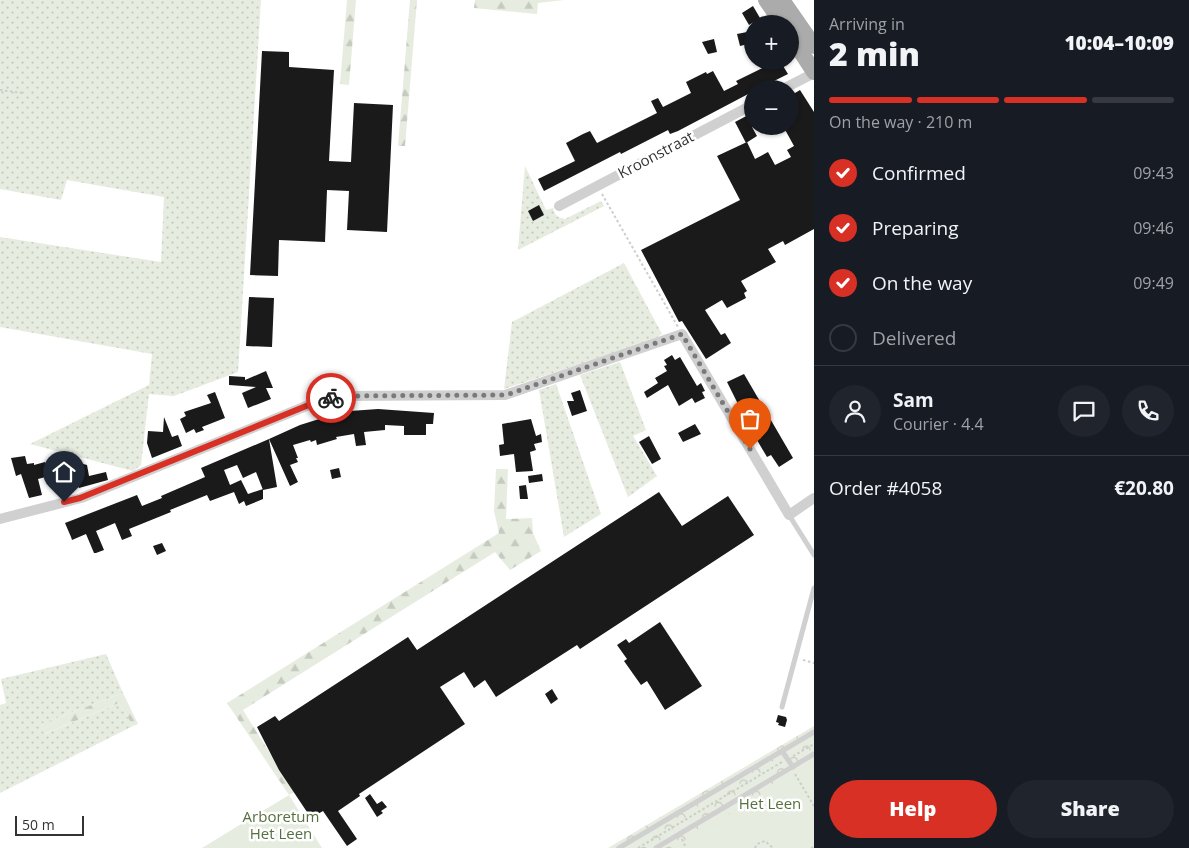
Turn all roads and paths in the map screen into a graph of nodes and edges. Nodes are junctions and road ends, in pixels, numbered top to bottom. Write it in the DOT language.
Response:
graph roads {
  1 [pos="766,0"];
  2 [pos="782,0"];
  3 [pos="776,15"];
  4 [pos="814,46"];
  5 [pos="799,49"];
  6 [pos="814,72"];
  7 [pos="799,80"];
  8 [pos="0,90"];
  9 [pos="23,93"];
  10 [pos="744,109"];
  11 [pos="597,186"];
  12 [pos="559,206"];
  13 [pos="682,334"];
  14 [pos="814,498"];
  15 [pos="789,515"];
  16 [pos="0,519"];
  17 [pos="814,555"];
  18 [pos="814,588"];
  19 [pos="795,658"];
  20 [pos="814,663"];
  21 [pos="782,707"];
  22 [pos="814,732"];
  23 [pos="814,744"];
  24 [pos="782,751"];
  25 [pos="814,754"];
  26 [pos="789,759"];
  27 [pos="793,766"];
  28 [pos="795,773"];
  29 [pos="814,806"];
  30 [pos="619,848"];
  31 [pos="638,848"];
  32 [pos="656,848"];
  33 [pos="755,848"];
  34 [pos="773,848"];
  1 -- 3 [label="main road"];
  2 -- 4 [label="main road"];
  5 -- 6 [label="main road"];
  6 -- 7 [label="street"];
  8 -- 9 [label="path"];
  10 -- 11 [label="street, Kroonstraat"];
  11 -- 12 [label="street, Kroonstraat"];
  11 -- 13 [label="path"];
  13 -- 15 [label="street"];
  13 -- 16 [label="street"];
  14 -- 15 [label="street"];
  15 -- 17 [label="lane"];
  18 -- 19 [label="lane"];
  19 -- 20 [label="path"];
  19 -- 21 [label="lane"];
  22 -- 24 [label="lane"];
  23 -- 26 [label="path"];
  24 -- 26 [label="lane"];
  24 -- 30 [label="lane"];
  25 -- 27 [label="lane"];
  26 -- 27 [label="lane"];
  26 -- 31 [label="path"];
  27 -- 32 [label="lane"];
  28 -- 29 [label="path"];
  33 -- 34 [label="path"];
}
